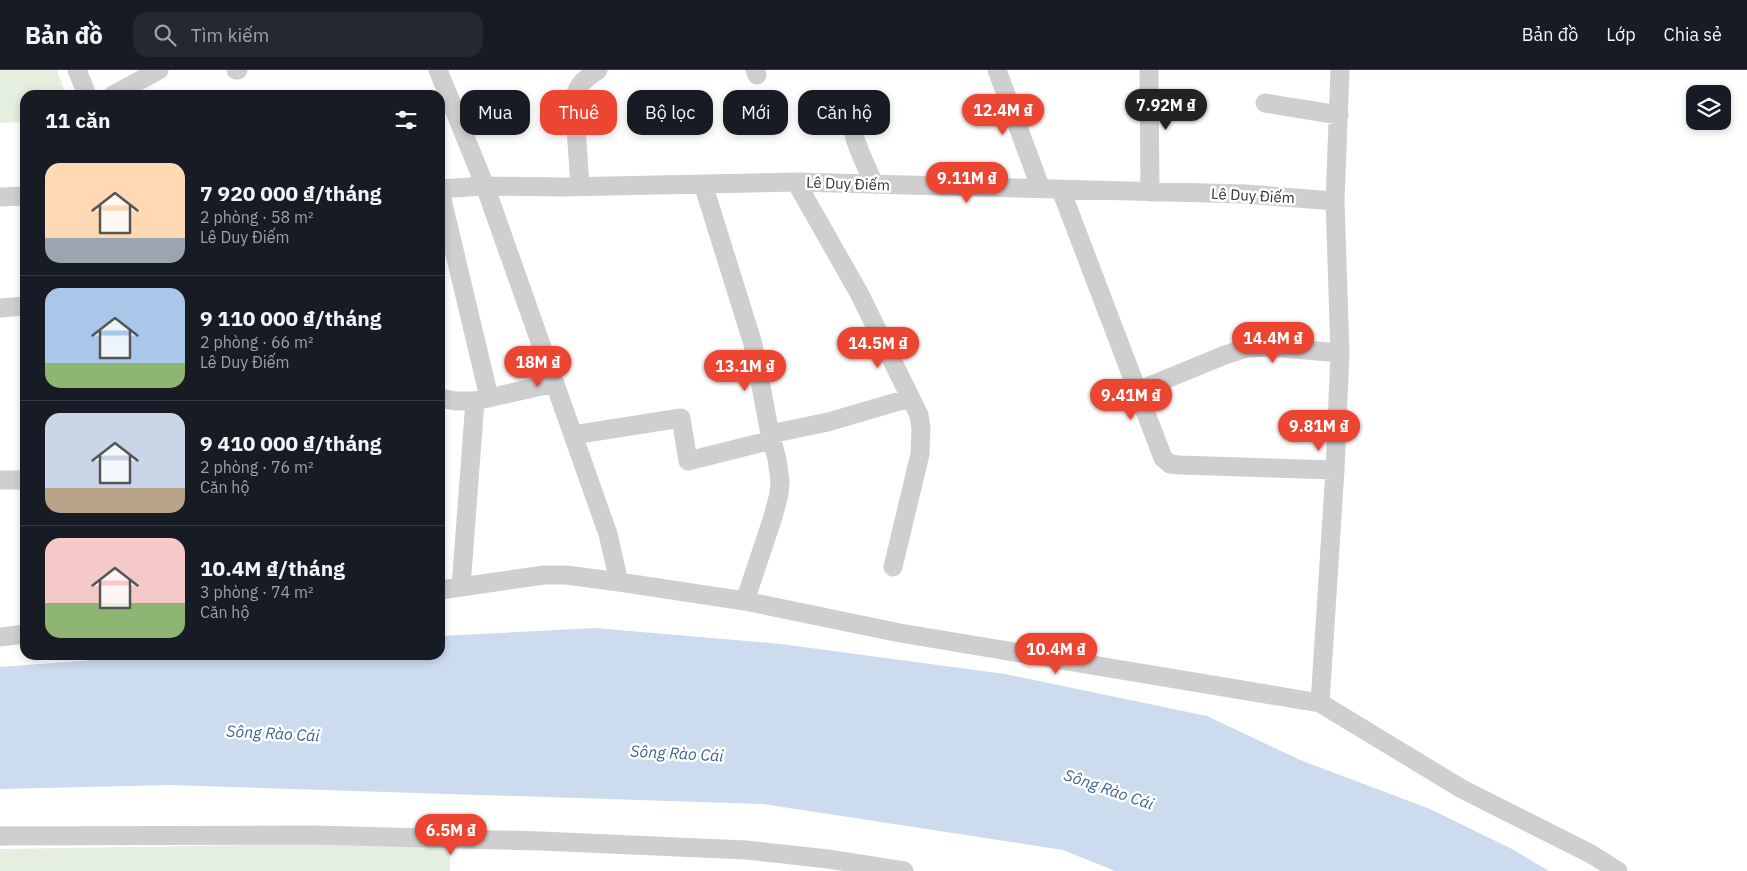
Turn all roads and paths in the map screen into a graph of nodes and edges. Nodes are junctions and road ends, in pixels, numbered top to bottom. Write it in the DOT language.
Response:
graph roads {
  1 [pos="77,70"];
  2 [pos="159,70"];
  3 [pos="438,70"];
  4 [pos="598,70"];
  5 [pos="997,70"];
  6 [pos="1340,70"];
  7 [pos="1149,71"];
  8 [pos="85,90"];
  9 [pos="122,90"];
  10 [pos="1265,103"];
  11 [pos="1339,115"];
  12 [pos="855,135"];
  13 [pos="796,182"];
  14 [pos="703,184"];
  15 [pos="874,184"];
  16 [pos="485,186"];
  17 [pos="580,186"];
  18 [pos="445,190"];
  19 [pos="1041,190"];
  20 [pos="1061,190"];
  21 [pos="1150,192"];
  22 [pos="20,196"];
  23 [pos="0,197"];
  24 [pos="1335,201"];
  25 [pos="445,215"];
  26 [pos="20,306"];
  27 [pos="0,308"];
  28 [pos="1340,353"];
  29 [pos="555,383"];
  30 [pos="1137,391"];
  31 [pos="910,398"];
  32 [pos="445,399"];
  33 [pos="482,399"];
  34 [pos="573,435"];
  35 [pos="771,437"];
  36 [pos="1335,470"];
  37 [pos="0,480"];
  38 [pos="20,480"];
  39 [pos="893,567"];
  40 [pos="619,582"];
  41 [pos="461,587"];
  42 [pos="445,589"];
  43 [pos="745,601"];
  44 [pos="20,635"];
  45 [pos="0,637"];
  46 [pos="1320,703"];
  47 [pos="0,836"];
  48 [pos="904,871"];
  49 [pos="1618,871"];
  1 -- 8 [label="street"];
  2 -- 9 [label="street"];
  3 -- 16 [label="street"];
  4 -- 17 [label="street"];
  5 -- 19 [label="street"];
  6 -- 11 [label="street"];
  7 -- 21 [label="street"];
  10 -- 11 [label="street"];
  11 -- 24 [label="street"];
  12 -- 15 [label="street"];
  13 -- 14 [label="street, Lê Duy Điếm"];
  13 -- 15 [label="street, Lê Duy Điếm"];
  13 -- 31 [label="street"];
  14 -- 17 [label="street, Lê Duy Điếm"];
  14 -- 35 [label="street"];
  15 -- 19 [label="street, Lê Duy Điếm"];
  16 -- 17 [label="street, Lê Duy Điếm"];
  16 -- 18 [label="street, Lê Duy Điếm"];
  16 -- 29 [label="street"];
  19 -- 20 [label="street, Lê Duy Điếm"];
  20 -- 21 [label="street, Lê Duy Điếm"];
  20 -- 30 [label="street"];
  21 -- 24 [label="street, Lê Duy Điếm"];
  22 -- 23 [label="street"];
  24 -- 28 [label="street"];
  25 -- 33 [label="street"];
  26 -- 27 [label="street"];
  28 -- 30 [label="street"];
  28 -- 36 [label="street"];
  29 -- 33 [label="street"];
  29 -- 34 [label="street"];
  30 -- 36 [label="street"];
  31 -- 35 [label="street"];
  31 -- 39 [label="street"];
  32 -- 33 [label="street"];
  33 -- 41 [label="street"];
  34 -- 35 [label="street"];
  34 -- 40 [label="street"];
  35 -- 43 [label="street"];
  36 -- 46 [label="street"];
  37 -- 38 [label="street"];
  40 -- 41 [label="street"];
  40 -- 43 [label="street"];
  41 -- 42 [label="street"];
  43 -- 46 [label="street"];
  44 -- 45 [label="street"];
  46 -- 49 [label="street"];
  47 -- 48 [label="street"];
}
